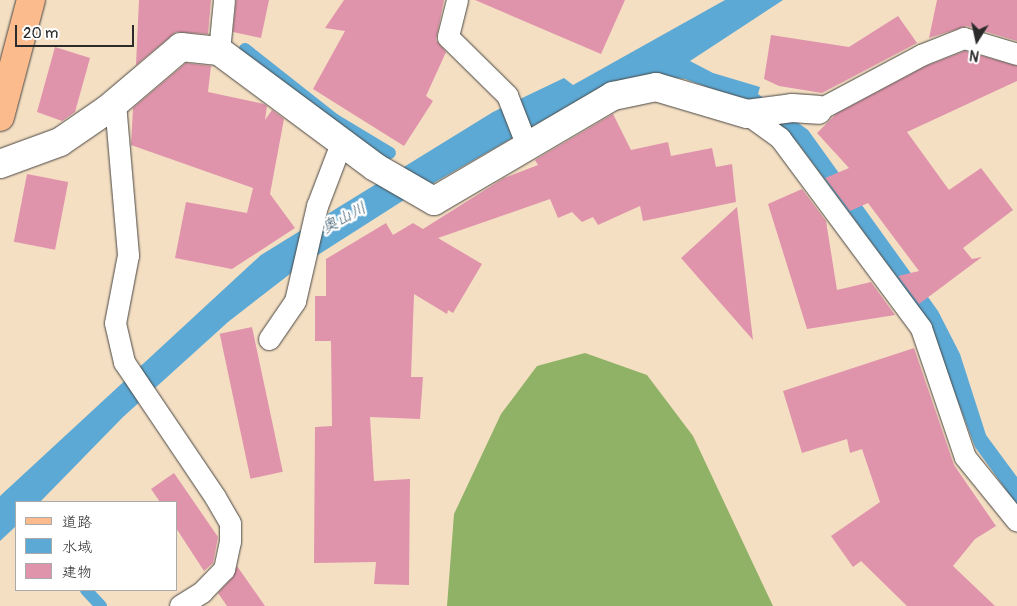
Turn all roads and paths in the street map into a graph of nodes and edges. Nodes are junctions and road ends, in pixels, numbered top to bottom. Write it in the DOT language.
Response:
graph roads {
  1 [pos="31,0"];
  2 [pos="224,0"];
  3 [pos="457,0"];
  4 [pos="218,51"];
  5 [pos="1017,54"];
  6 [pos="115,103"];
  7 [pos="818,110"];
  8 [pos="747,114"];
  9 [pos="0,117"];
  10 [pos="342,143"];
  11 [pos="527,146"];
  12 [pos="0,164"];
  13 [pos="269,339"];
  14 [pos="1017,522"];
  15 [pos="180,606"];
  1 -- 9 [label="main road"];
  2 -- 4 [label="lane"];
  3 -- 11 [label="lane"];
  4 -- 6 [label="street"];
  4 -- 10 [label="street"];
  5 -- 7 [label="lane"];
  6 -- 12 [label="street"];
  6 -- 15 [label="lane"];
  7 -- 8 [label="street"];
  8 -- 11 [label="street"];
  8 -- 14 [label="lane"];
  10 -- 11 [label="street"];
  10 -- 13 [label="lane"];
}
